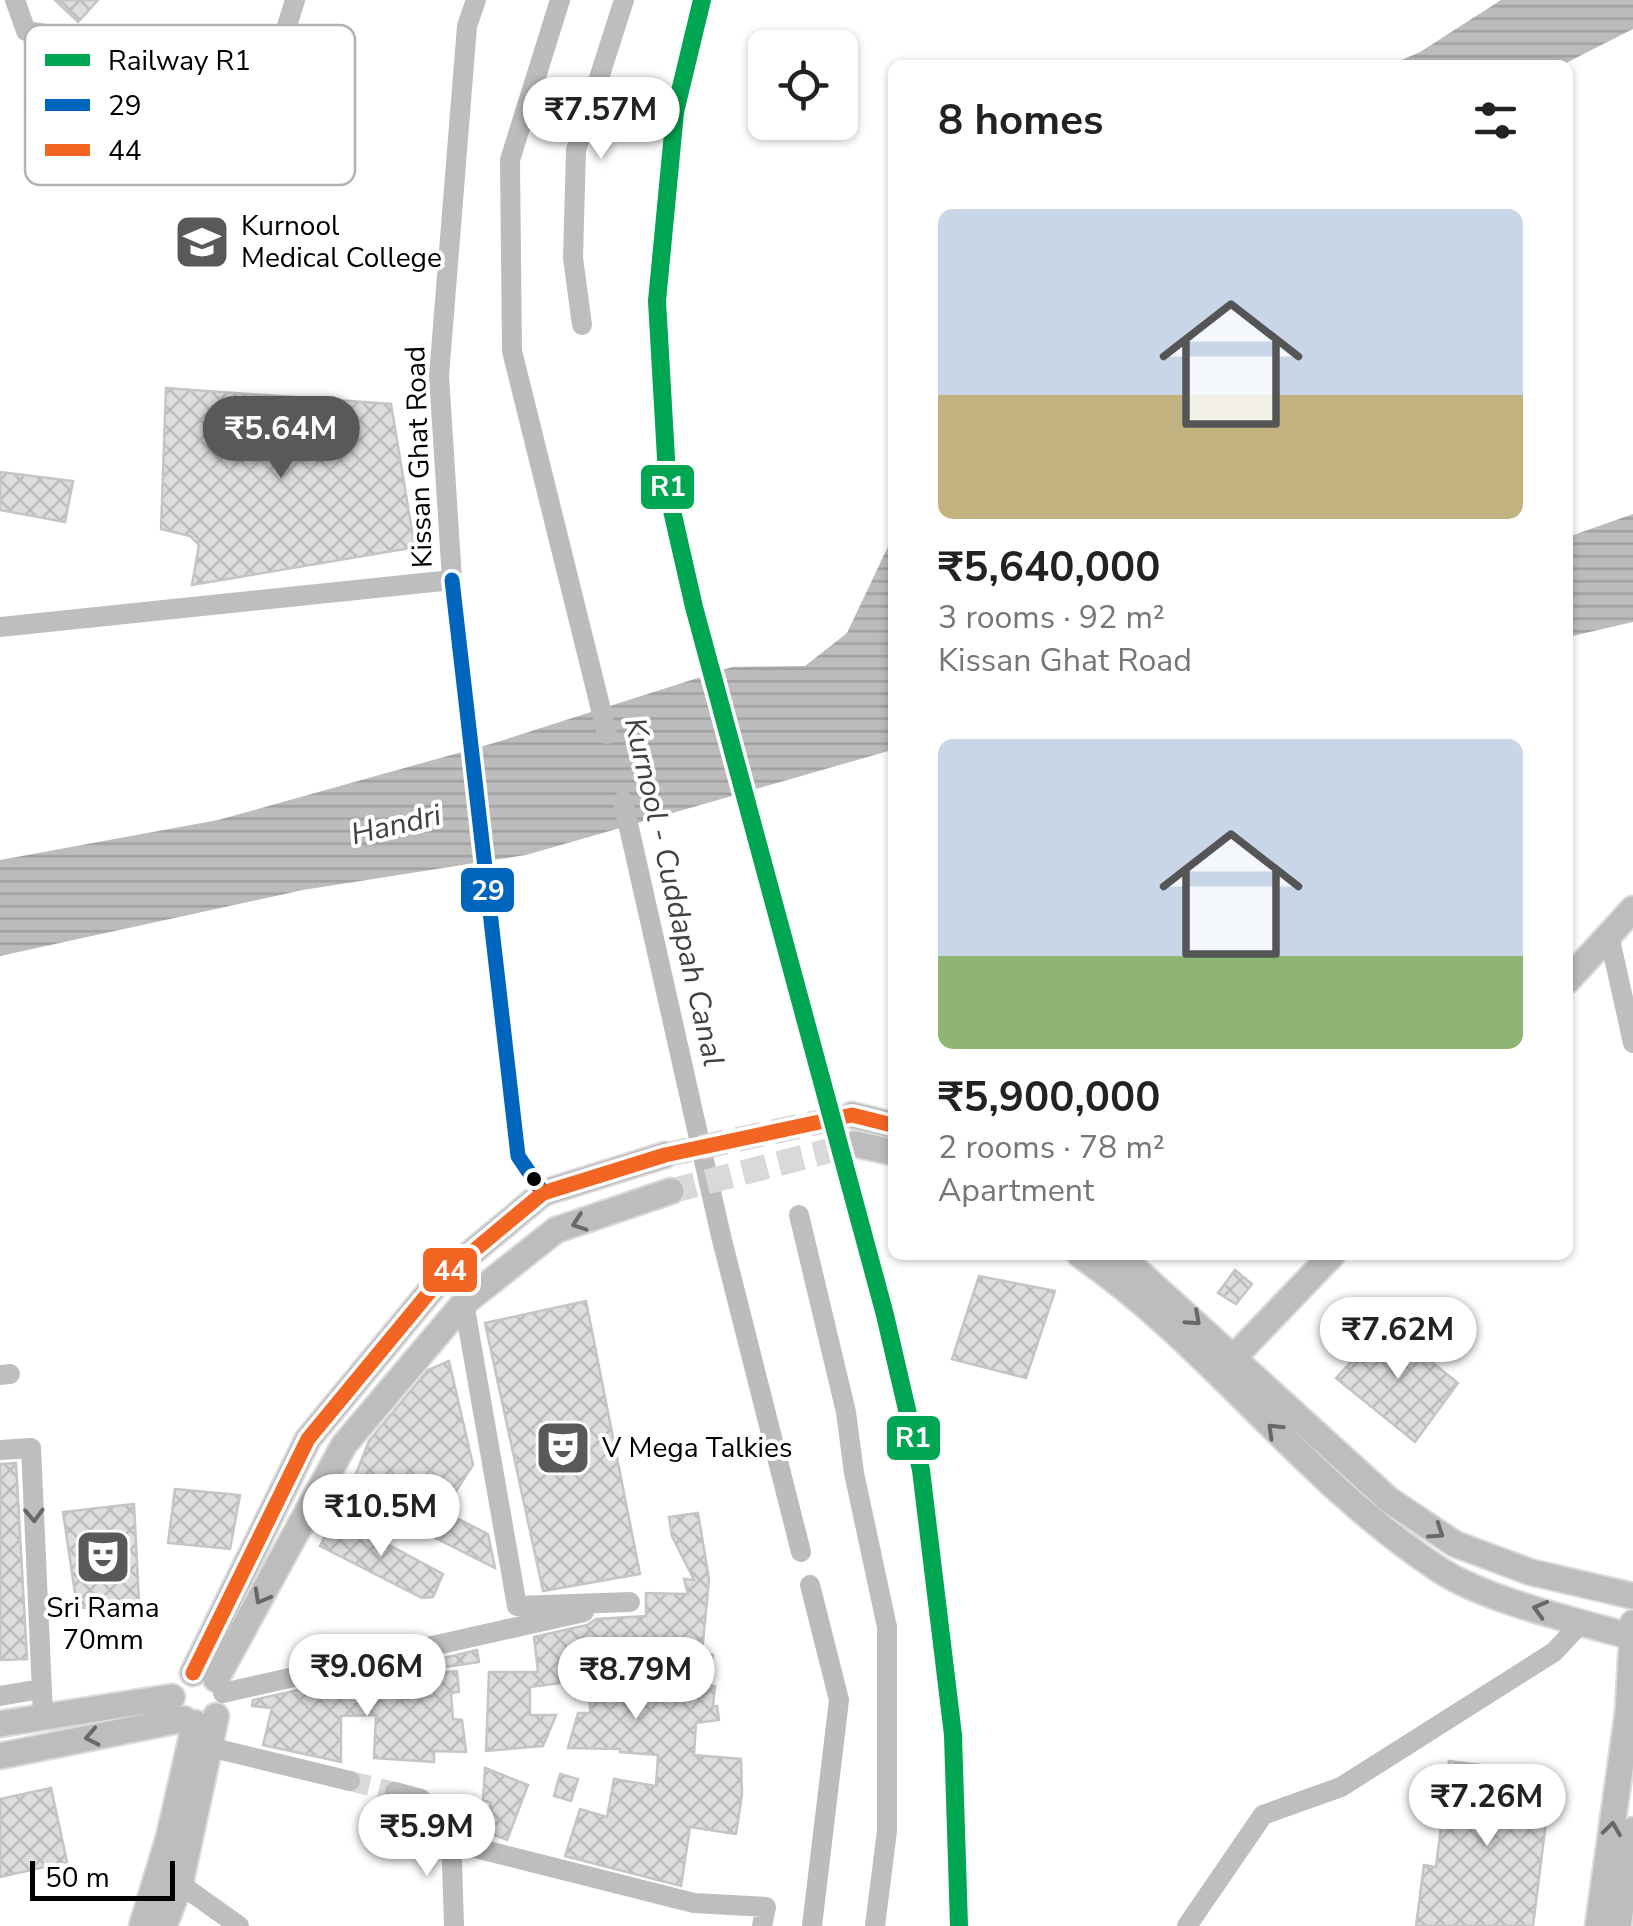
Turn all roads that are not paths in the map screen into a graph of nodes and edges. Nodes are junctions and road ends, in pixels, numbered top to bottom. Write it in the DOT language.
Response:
graph roads {
  1 [pos="15,0"];
  2 [pos="295,0"];
  3 [pos="476,0"];
  4 [pos="624,0"];
  5 [pos="287,25"];
  6 [pos="25,28"];
  7 [pos="582,326"];
  8 [pos="452,580"];
  9 [pos="0,627"];
  10 [pos="1633,910"];
  11 [pos="1609,935"];
  12 [pos="1573,975"];
  13 [pos="1633,1043"];
  14 [pos="852,1115"];
  15 [pos="888,1124"];
  16 [pos="855,1144"];
  17 [pos="888,1151"];
  18 [pos="665,1155"];
  19 [pos="671,1191"];
  20 [pos="543,1194"];
  21 [pos="798,1215"];
  22 [pos="1087,1260"];
  23 [pos="1126,1260"];
  24 [pos="1327,1260"];
  25 [pos="464,1303"];
  26 [pos="1235,1356"];
  27 [pos="1214,1372"];
  28 [pos="0,1450"];
  29 [pos="1633,1596"];
  30 [pos="1583,1621"];
  31 [pos="1632,1632"];
  32 [pos="0,1696"];
  33 [pos="200,1700"];
  34 [pos="42,1702"];
  35 [pos="0,1724"];
  36 [pos="209,1747"];
  37 [pos="0,1756"];
  38 [pos="350,1782"];
  39 [pos="396,1792"];
  40 [pos="446,1825"];
  41 [pos="1633,1830"];
  42 [pos="180,1884"];
  43 [pos="764,1916"];
  44 [pos="142,1926"];
  45 [pos="164,1926"];
  46 [pos="239,1926"];
  47 [pos="454,1926"];
  48 [pos="875,1926"];
  49 [pos="1187,1926"];
  50 [pos="1598,1926"];
  51 [pos="1618,1926"];
  1 -- 6 [label="street"];
  2 -- 5 [label="street"];
  3 -- 8 [label="street, Kissan Ghat Road"];
  4 -- 7 [label="street"];
  8 -- 9 [label="street, Kissan Ghat Road"];
  8 -- 20 [label="street"];
  10 -- 11 [label="main road"];
  11 -- 12 [label="main road"];
  11 -- 13 [label="street"];
  14 -- 15 [label="main road"];
  16 -- 17 [label="main road"];
  18 -- 20 [label="main road"];
  19 -- 25 [label="main road, one-way"];
  20 -- 33 [label="main road"];
  21 -- 48 [label="street"];
  22 -- 27 [label="main road"];
  23 -- 26 [label="main road, one-way"];
  24 -- 26 [label="main road"];
  25 -- 33 [label="main road, one-way"];
  25 -- 33 [label="street"];
  26 -- 27 [label="street"];
  26 -- 29 [label="main road, one-way"];
  30 -- 27 [label="main road, one-way"];
  28 -- 34 [label="street, one-way"];
  30 -- 31 [label="main road"];
  30 -- 49 [label="street"];
  50 -- 31 [label="main road, one-way"];
  32 -- 34 [label="street"];
  33 -- 34 [label="main road"];
  33 -- 36 [label="main road"];
  33 -- 37 [label="main road, one-way"];
  33 -- 44 [label="main road"];
  34 -- 35 [label="main road"];
  36 -- 38 [label="street"];
  36 -- 42 [label="main road"];
  39 -- 40 [label="street"];
  40 -- 43 [label="street"];
  40 -- 47 [label="street"];
  41 -- 51 [label="main road"];
  42 -- 45 [label="main road"];
  42 -- 46 [label="street"];
}
